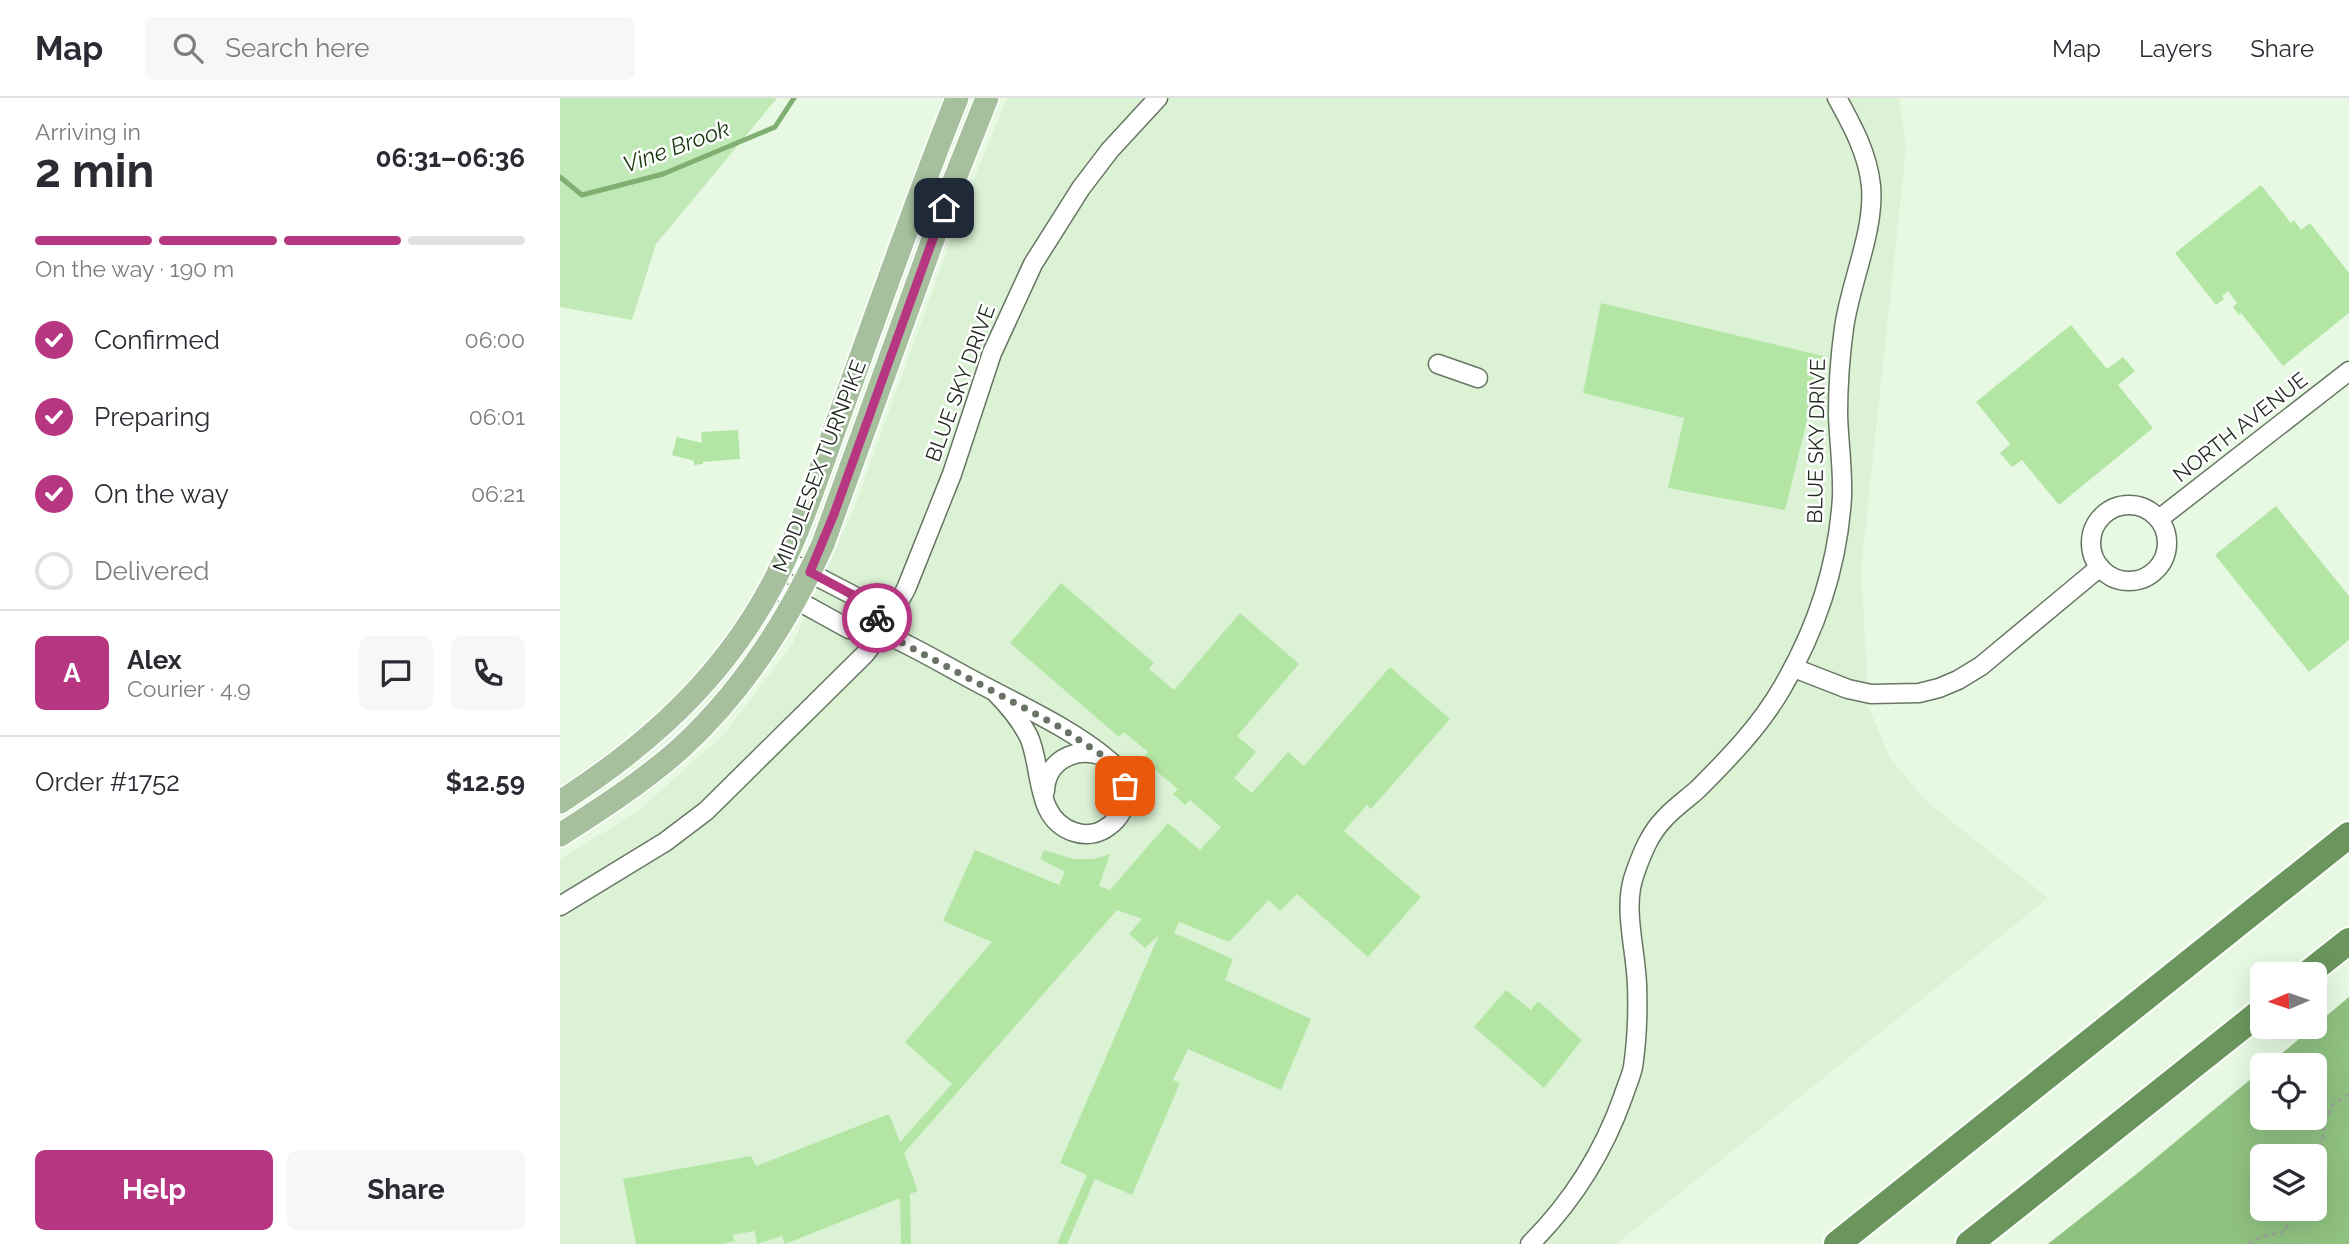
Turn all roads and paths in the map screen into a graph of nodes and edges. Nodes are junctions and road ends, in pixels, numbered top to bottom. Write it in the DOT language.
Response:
graph roads {
  1 [pos="957,98"];
  2 [pos="987,98"];
  3 [pos="1158,98"];
  4 [pos="1837,98"];
  5 [pos="1438,364"];
  6 [pos="2349,371"];
  7 [pos="1478,378"];
  8 [pos="2159,519"];
  9 [pos="785,559"];
  10 [pos="2100,567"];
  11 [pos="810,572"];
  12 [pos="772,586"];
  13 [pos="796,600"];
  14 [pos="882,632"];
  15 [pos="1794,668"];
  16 [pos="994,691"];
  17 [pos="1111,761"];
  18 [pos="1044,798"];
  19 [pos="560,802"];
  20 [pos="560,835"];
  21 [pos="2349,835"];
  22 [pos="560,906"];
  23 [pos="2349,941"];
  24 [pos="2322,962"];
  25 [pos="2250,1020"];
  26 [pos="2349,1094"];
  27 [pos="2322,1144"];
  28 [pos="2284,1221"];
  29 [pos="1530,1244"];
  30 [pos="1837,1244"];
  31 [pos="1969,1244"];
  32 [pos="2248,1244"];
  1 -- 9 [label="main road, MIDDLESEX TURNPIKE"];
  2 -- 11 [label="main road, MIDDLESEX TURNPIKE"];
  3 -- 14 [label="street, BLUE SKY DRIVE"];
  4 -- 15 [label="street, BLUE SKY DRIVE"];
  5 -- 7 [label="street"];
  6 -- 8 [label="street, NORTH AVENUE"];
  8 -- 10 [label="street"];
  8 -- 10 [label="street"];
  9 -- 11 [label="street"];
  9 -- 12 [label="main road, MIDDLESEX TURNPIKE"];
  10 -- 15 [label="street"];
  11 -- 13 [label="main road, MIDDLESEX TURNPIKE"];
  11 -- 14 [label="street"];
  12 -- 13 [label="street"];
  12 -- 19 [label="main road, MIDDLESEX TURNPIKE"];
  13 -- 14 [label="street"];
  13 -- 20 [label="main road, MIDDLESEX TURNPIKE"];
  14 -- 16 [label="street"];
  14 -- 22 [label="street, BLUE SKY DRIVE"];
  15 -- 29 [label="street, BLUE SKY DRIVE"];
  16 -- 17 [label="street"];
  16 -- 18 [label="street"];
  17 -- 18 [label="street"];
  17 -- 18 [label="street"];
  21 -- 30 [label="highway"];
  23 -- 24 [label="highway"];
  25 -- 31 [label="highway"];
  26 -- 27 [label="path"];
  28 -- 32 [label="path"];
}
